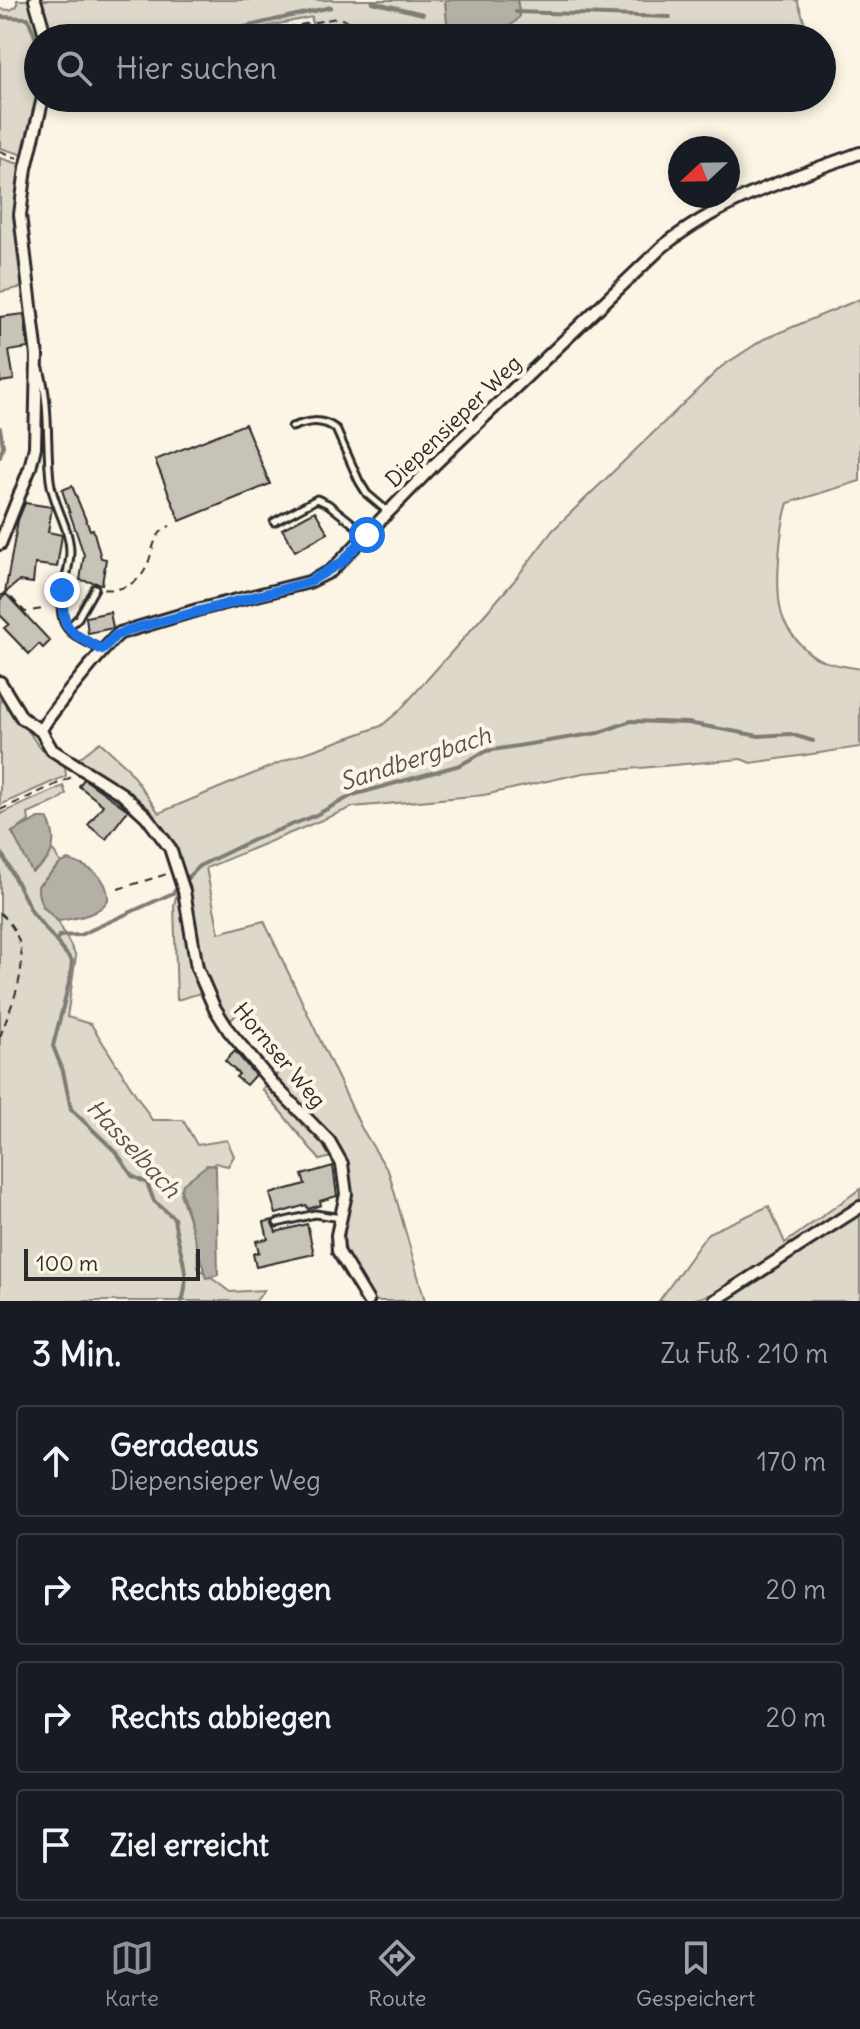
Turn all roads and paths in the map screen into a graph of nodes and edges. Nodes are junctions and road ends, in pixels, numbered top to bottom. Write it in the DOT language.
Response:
graph roads {
  1 [pos="35,0"];
  2 [pos="42,24"];
  3 [pos="305,24"];
  4 [pos="361,24"];
  5 [pos="40,112"];
  6 [pos="0,151"];
  7 [pos="860,153"];
  8 [pos="26,168"];
  9 [pos="37,360"];
  10 [pos="292,427"];
  11 [pos="387,511"];
  12 [pos="274,522"];
  13 [pos="170,526"];
  14 [pos="367,535"];
  15 [pos="0,544"];
  16 [pos="95,588"];
  17 [pos="0,596"];
  18 [pos="42,609"];
  19 [pos="68,628"];
  20 [pos="102,650"];
  21 [pos="0,682"];
  22 [pos="41,731"];
  23 [pos="81,770"];
  24 [pos="0,810"];
  25 [pos="180,873"];
  26 [pos="118,889"];
  27 [pos="0,913"];
  28 [pos="0,1037"];
  29 [pos="860,1207"];
  30 [pos="341,1218"];
  31 [pos="277,1223"];
  32 [pos="368,1301"];
  33 [pos="714,1301"];
  1 -- 2 [label="street"];
  3 -- 4 [label="path"];
  5 -- 8 [label="street"];
  6 -- 8 [label="path"];
  7 -- 11 [label="street, Diepensieper Weg"];
  8 -- 9 [label="street"];
  9 -- 15 [label="street"];
  9 -- 19 [label="lane"];
  10 -- 11 [label="lane"];
  11 -- 14 [label="street, Diepensieper Weg"];
  12 -- 14 [label="lane"];
  13 -- 16 [label="path"];
  14 -- 20 [label="street, Diepensieper Weg"];
  16 -- 19 [label="lane"];
  17 -- 18 [label="path"];
  19 -- 20 [label="lane"];
  20 -- 22 [label="street, Diepensieper Weg"];
  21 -- 22 [label="street"];
  22 -- 23 [label="street"];
  23 -- 24 [label="path"];
  23 -- 25 [label="street, Hornser Weg"];
  25 -- 26 [label="path"];
  25 -- 30 [label="street, Hornser Weg"];
  27 -- 28 [label="path"];
  29 -- 33 [label="street"];
  30 -- 31 [label="lane"];
  30 -- 32 [label="street, Hornser Weg"];
}
